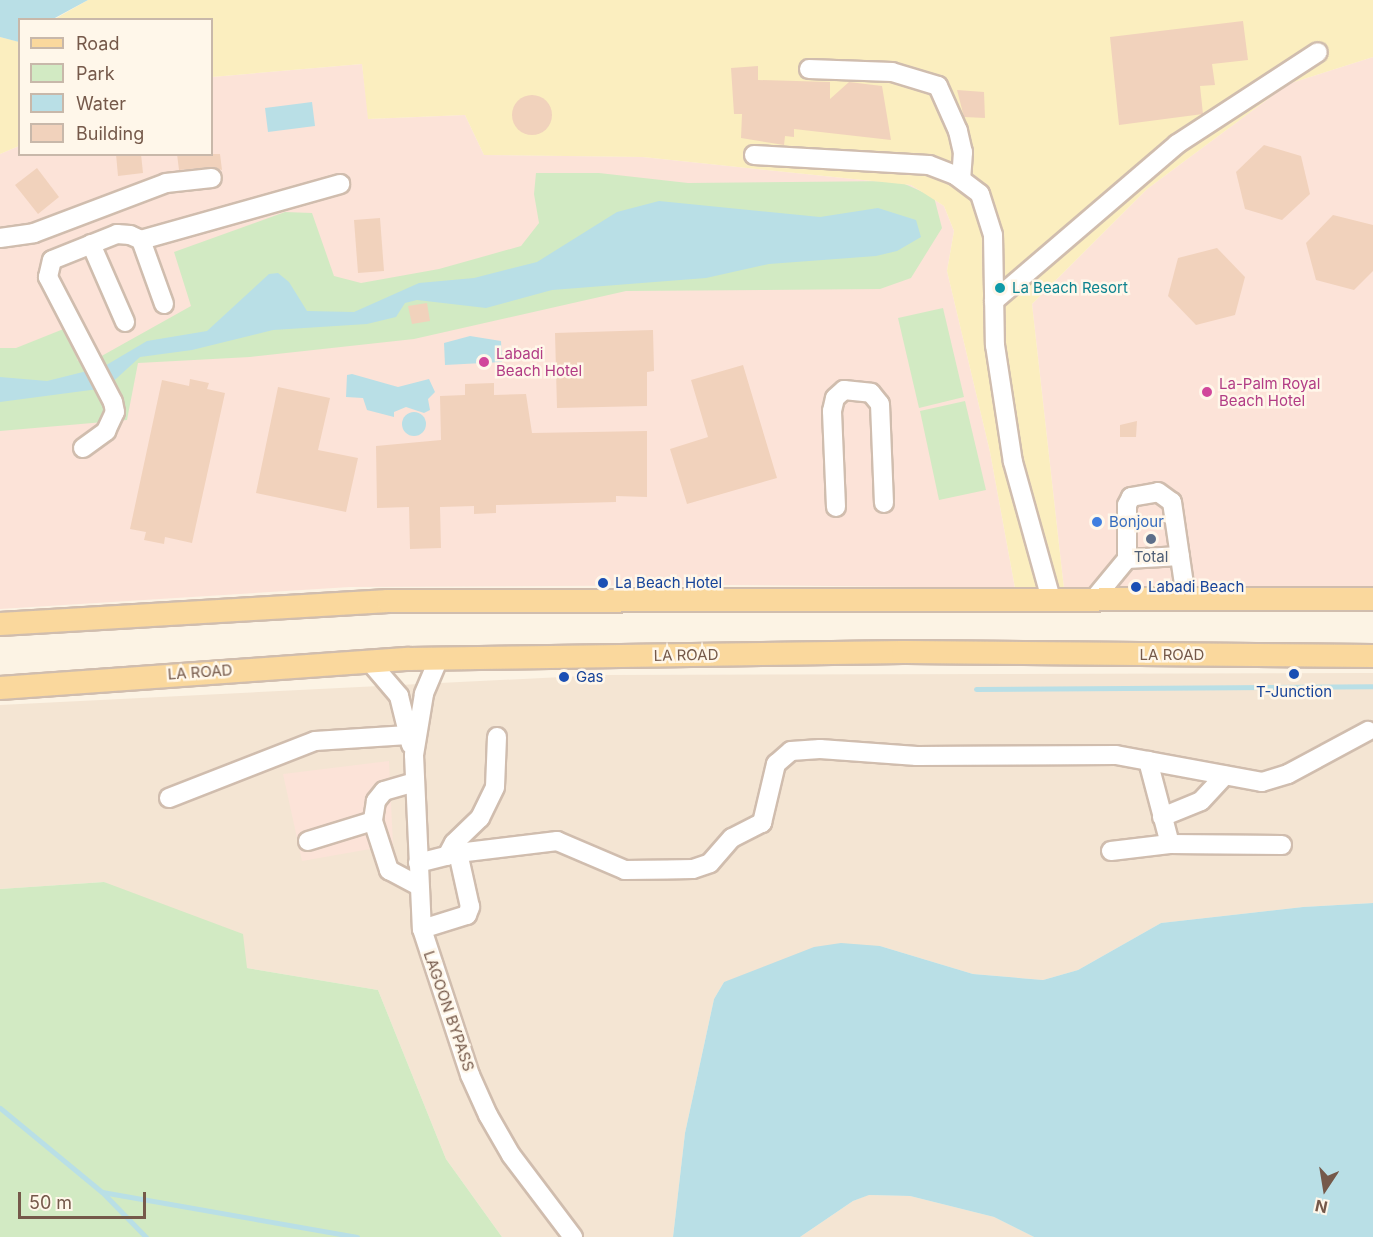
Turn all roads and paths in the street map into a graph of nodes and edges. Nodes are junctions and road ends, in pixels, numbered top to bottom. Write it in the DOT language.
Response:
graph roads {
  1 [pos="1318,52"];
  2 [pos="809,69"];
  3 [pos="754,155"];
  4 [pos="212,178"];
  5 [pos="961,179"];
  6 [pos="340,184"];
  7 [pos="0,238"];
  8 [pos="141,240"];
  9 [pos="91,244"];
  10 [pos="994,301"];
  11 [pos="164,304"];
  12 [pos="125,322"];
  13 [pos="83,448"];
  14 [pos="884,503"];
  15 [pos="836,507"];
  16 [pos="1180,556"];
  17 [pos="1127,559"];
  18 [pos="1186,598"];
  19 [pos="1051,599"];
  20 [pos="1094,599"];
  21 [pos="1373,599"];
  22 [pos="0,624"];
  23 [pos="1373,656"];
  24 [pos="439,658"];
  25 [pos="370,662"];
  26 [pos="0,688"];
  27 [pos="1368,731"];
  28 [pos="408,735"];
  29 [pos="497,736"];
  30 [pos="414,755"];
  31 [pos="1148,761"];
  32 [pos="1225,775"];
  33 [pos="415,782"];
  34 [pos="169,798"];
  35 [pos="1162,817"];
  36 [pos="374,821"];
  37 [pos="308,841"];
  38 [pos="1170,844"];
  39 [pos="1282,844"];
  40 [pos="1111,851"];
  41 [pos="452,855"];
  42 [pos="418,863"];
  43 [pos="419,885"];
  44 [pos="422,929"];
  45 [pos="573,1237"];
  1 -- 10 [label="street"];
  2 -- 5 [label="street"];
  3 -- 5 [label="street"];
  4 -- 7 [label="street"];
  5 -- 10 [label="street"];
  6 -- 8 [label="street"];
  8 -- 9 [label="street"];
  8 -- 11 [label="street"];
  9 -- 12 [label="street"];
  9 -- 13 [label="street"];
  10 -- 19 [label="street"];
  14 -- 15 [label="street"];
  16 -- 17 [label="street"];
  16 -- 17 [label="street"];
  16 -- 18 [label="street"];
  17 -- 20 [label="street"];
  18 -- 20 [label="main road"];
  18 -- 21 [label="main road"];
  19 -- 20 [label="main road"];
  19 -- 22 [label="main road"];
  23 -- 24 [label="main road, LA ROAD"];
  24 -- 25 [label="main road, LA ROAD"];
  24 -- 30 [label="street, LAGOON BYPASS"];
  25 -- 26 [label="main road, LA ROAD"];
  25 -- 28 [label="street, LAGOON BYPASS"];
  27 -- 32 [label="street"];
  28 -- 30 [label="street, LAGOON BYPASS"];
  28 -- 34 [label="street"];
  29 -- 41 [label="street"];
  30 -- 33 [label="street, LAGOON BYPASS"];
  31 -- 32 [label="street"];
  31 -- 35 [label="street"];
  31 -- 41 [label="street"];
  32 -- 35 [label="street"];
  33 -- 36 [label="street"];
  33 -- 42 [label="street, LAGOON BYPASS"];
  35 -- 38 [label="street"];
  36 -- 37 [label="street"];
  36 -- 43 [label="street"];
  38 -- 39 [label="street"];
  38 -- 40 [label="street"];
  41 -- 42 [label="street"];
  41 -- 44 [label="street"];
  42 -- 43 [label="street, LAGOON BYPASS"];
  43 -- 44 [label="street, LAGOON BYPASS"];
  44 -- 45 [label="street, LAGOON BYPASS"];
}
